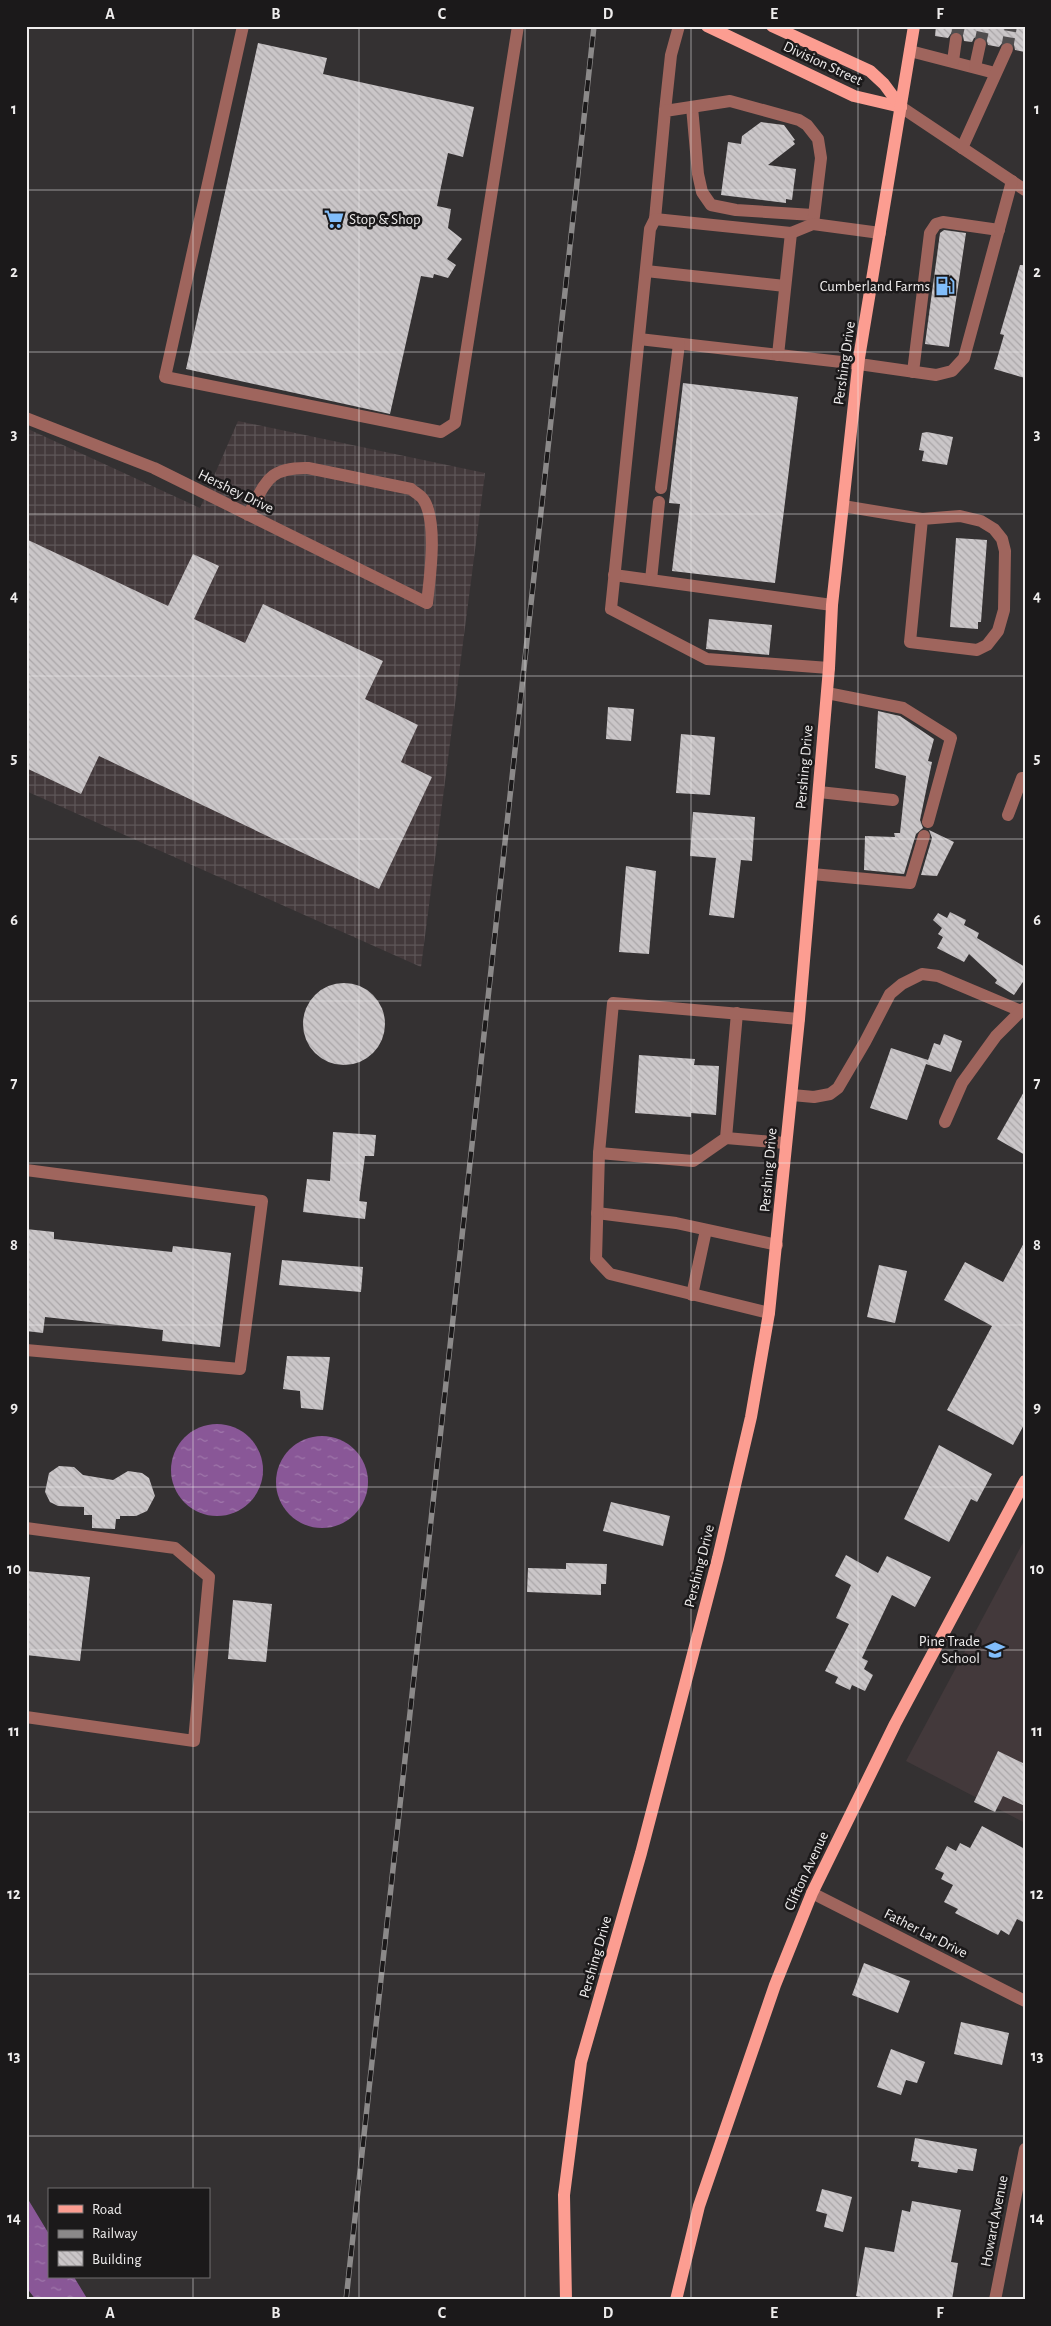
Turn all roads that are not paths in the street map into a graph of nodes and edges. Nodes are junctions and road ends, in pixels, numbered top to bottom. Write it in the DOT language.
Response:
graph roads {
  1 [pos="243,26"];
  2 [pos="518,26"];
  3 [pos="679,26"];
  4 [pos="707,26"];
  5 [pos="772,26"];
  6 [pos="914,26"];
  7 [pos="956,40"];
  8 [pos="980,44"];
  9 [pos="1007,49"];
  10 [pos="910,51"];
  11 [pos="953,61"];
  12 [pos="975,67"];
  13 [pos="995,73"];
  14 [pos="901,106"];
  15 [pos="692,107"];
  16 [pos="665,111"];
  17 [pos="962,148"];
  18 [pos="1012,181"];
  19 [pos="1025,190"];
  20 [pos="655,219"];
  21 [pos="813,220"];
  22 [pos="999,230"];
  23 [pos="880,233"];
  24 [pos="791,234"];
  25 [pos="646,271"];
  26 [pos="785,286"];
  27 [pos="639,339"];
  28 [pos="679,344"];
  29 [pos="778,355"];
  30 [pos="859,364"];
  31 [pos="913,372"];
  32 [pos="26,418"];
  33 [pos="661,488"];
  34 [pos="659,502"];
  35 [pos="843,506"];
  36 [pos="248,514"];
  37 [pos="922,519"];
  38 [pos="614,575"];
  39 [pos="652,580"];
  40 [pos="832,605"];
  41 [pos="829,668"];
  42 [pos="827,693"];
  43 [pos="1025,778"];
  44 [pos="819,792"];
  45 [pos="893,800"];
  46 [pos="1008,816"];
  47 [pos="928,822"];
  48 [pos="924,836"];
  49 [pos="812,874"];
  50 [pos="1023,1009"];
  51 [pos="737,1013"];
  52 [pos="799,1019"];
  53 [pos="792,1095"];
  54 [pos="945,1122"];
  55 [pos="726,1138"];
  56 [pos="785,1143"];
  57 [pos="599,1153"];
  58 [pos="26,1170"];
  59 [pos="597,1213"];
  60 [pos="706,1230"];
  61 [pos="777,1245"];
  62 [pos="692,1295"];
  63 [pos="769,1313"];
  64 [pos="26,1350"];
  65 [pos="1025,1481"];
  66 [pos="26,1528"];
  67 [pos="26,1717"];
  68 [pos="812,1893"];
  69 [pos="1025,2001"];
  70 [pos="1025,2149"];
  71 [pos="566,2300"];
  72 [pos="676,2300"];
  73 [pos="995,2300"];
  1 -- 2 [label="street"];
  3 -- 16 [label="street"];
  4 -- 14 [label="main road, Division Street"];
  5 -- 14 [label="main road, Division Street"];
  6 -- 10 [label="main road, Pershing Drive"];
  7 -- 11 [label="street"];
  8 -- 12 [label="street"];
  9 -- 13 [label="street"];
  10 -- 11 [label="street"];
  10 -- 14 [label="main road, Pershing Drive"];
  11 -- 12 [label="street"];
  12 -- 13 [label="street"];
  13 -- 17 [label="street"];
  14 -- 17 [label="street, Division Street"];
  14 -- 23 [label="main road, Pershing Drive"];
  15 -- 16 [label="street"];
  15 -- 21 [label="street"];
  15 -- 21 [label="street"];
  16 -- 20 [label="street"];
  17 -- 18 [label="street, Division Street"];
  18 -- 19 [label="street, Division Street"];
  18 -- 22 [label="street"];
  20 -- 24 [label="street"];
  20 -- 25 [label="street"];
  21 -- 23 [label="street"];
  21 -- 24 [label="street"];
  22 -- 31 [label="street"];
  22 -- 31 [label="street"];
  23 -- 30 [label="main road, Pershing Drive"];
  24 -- 26 [label="street"];
  25 -- 26 [label="street"];
  25 -- 27 [label="street"];
  26 -- 29 [label="street"];
  27 -- 28 [label="street"];
  27 -- 38 [label="street"];
  28 -- 29 [label="street"];
  28 -- 33 [label="street"];
  29 -- 30 [label="street"];
  30 -- 31 [label="street"];
  30 -- 35 [label="main road, Pershing Drive"];
  32 -- 36 [label="street, Hershey Drive"];
  34 -- 39 [label="street"];
  35 -- 37 [label="street"];
  35 -- 40 [label="main road, Pershing Drive"];
  36 -- 36 [label="street, Hershey Drive"];
  37 -- 37 [label="street"];
  38 -- 39 [label="street"];
  38 -- 41 [label="street"];
  39 -- 40 [label="street"];
  40 -- 41 [label="main road, Pershing Drive"];
  41 -- 42 [label="main road, Pershing Drive"];
  42 -- 44 [label="main road, Pershing Drive"];
  42 -- 47 [label="street"];
  43 -- 46 [label="street"];
  44 -- 45 [label="street"];
  44 -- 49 [label="main road, Pershing Drive"];
  48 -- 49 [label="street"];
  49 -- 52 [label="main road, Pershing Drive"];
  50 -- 53 [label="street"];
  50 -- 54 [label="street"];
  51 -- 52 [label="street"];
  51 -- 55 [label="street"];
  51 -- 57 [label="street"];
  52 -- 53 [label="main road, Pershing Drive"];
  53 -- 56 [label="main road, Pershing Drive"];
  55 -- 56 [label="street"];
  55 -- 57 [label="street"];
  56 -- 61 [label="main road, Pershing Drive"];
  57 -- 59 [label="street"];
  58 -- 64 [label="street"];
  59 -- 60 [label="street"];
  59 -- 62 [label="street"];
  60 -- 61 [label="street"];
  60 -- 62 [label="street"];
  61 -- 63 [label="main road, Pershing Drive"];
  62 -- 63 [label="street"];
  63 -- 71 [label="main road, Pershing Drive"];
  65 -- 68 [label="main road, Clifton Avenue"];
  66 -- 67 [label="street"];
  68 -- 69 [label="street, Father Lar Drive"];
  68 -- 72 [label="main road, Clifton Avenue"];
  70 -- 73 [label="street, Howard Avenue"];
}
